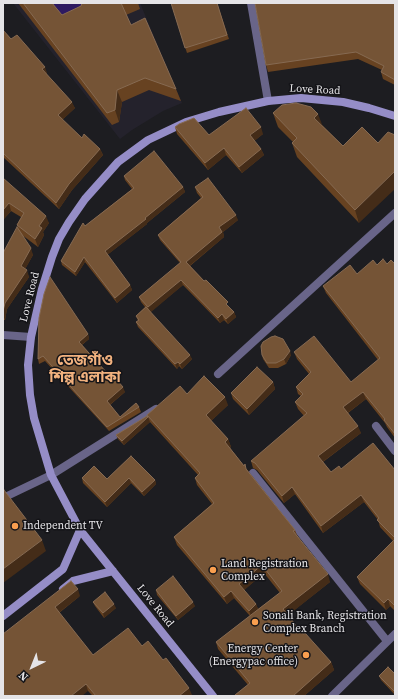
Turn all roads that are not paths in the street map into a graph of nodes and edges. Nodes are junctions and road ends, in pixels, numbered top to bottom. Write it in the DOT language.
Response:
graph roads {
  1 [pos="251,3"];
  2 [pos="268,101"];
  3 [pos="395,116"];
  4 [pos="395,213"];
  5 [pos="3,334"];
  6 [pos="31,337"];
  7 [pos="218,374"];
  8 [pos="162,405"];
  9 [pos="376,426"];
  10 [pos="395,451"];
  11 [pos="253,473"];
  12 [pos="51,475"];
  13 [pos="3,498"];
  14 [pos="80,530"];
  15 [pos="63,569"];
  16 [pos="113,572"];
  17 [pos="73,581"];
  18 [pos="55,595"];
  19 [pos="3,616"];
  20 [pos="395,634"];
  21 [pos="387,641"];
  22 [pos="212,696"];
  23 [pos="332,696"];
  1 -- 2 [label="street"];
  2 -- 3 [label="main road, Love Road"];
  2 -- 6 [label="main road, Love Road"];
  4 -- 7 [label="street"];
  5 -- 6 [label="street"];
  6 -- 12 [label="main road, Love Road"];
  8 -- 12 [label="street"];
  9 -- 10 [label="street"];
  11 -- 21 [label="street"];
  12 -- 13 [label="street"];
  12 -- 14 [label="main road, Love Road"];
  14 -- 15 [label="main road"];
  14 -- 16 [label="main road, Love Road"];
  15 -- 17 [label="main road"];
  15 -- 19 [label="main road"];
  16 -- 17 [label="main road"];
  16 -- 22 [label="main road, Love Road"];
  17 -- 18 [label="main road"];
  20 -- 21 [label="street"];
  21 -- 23 [label="street"];
}
